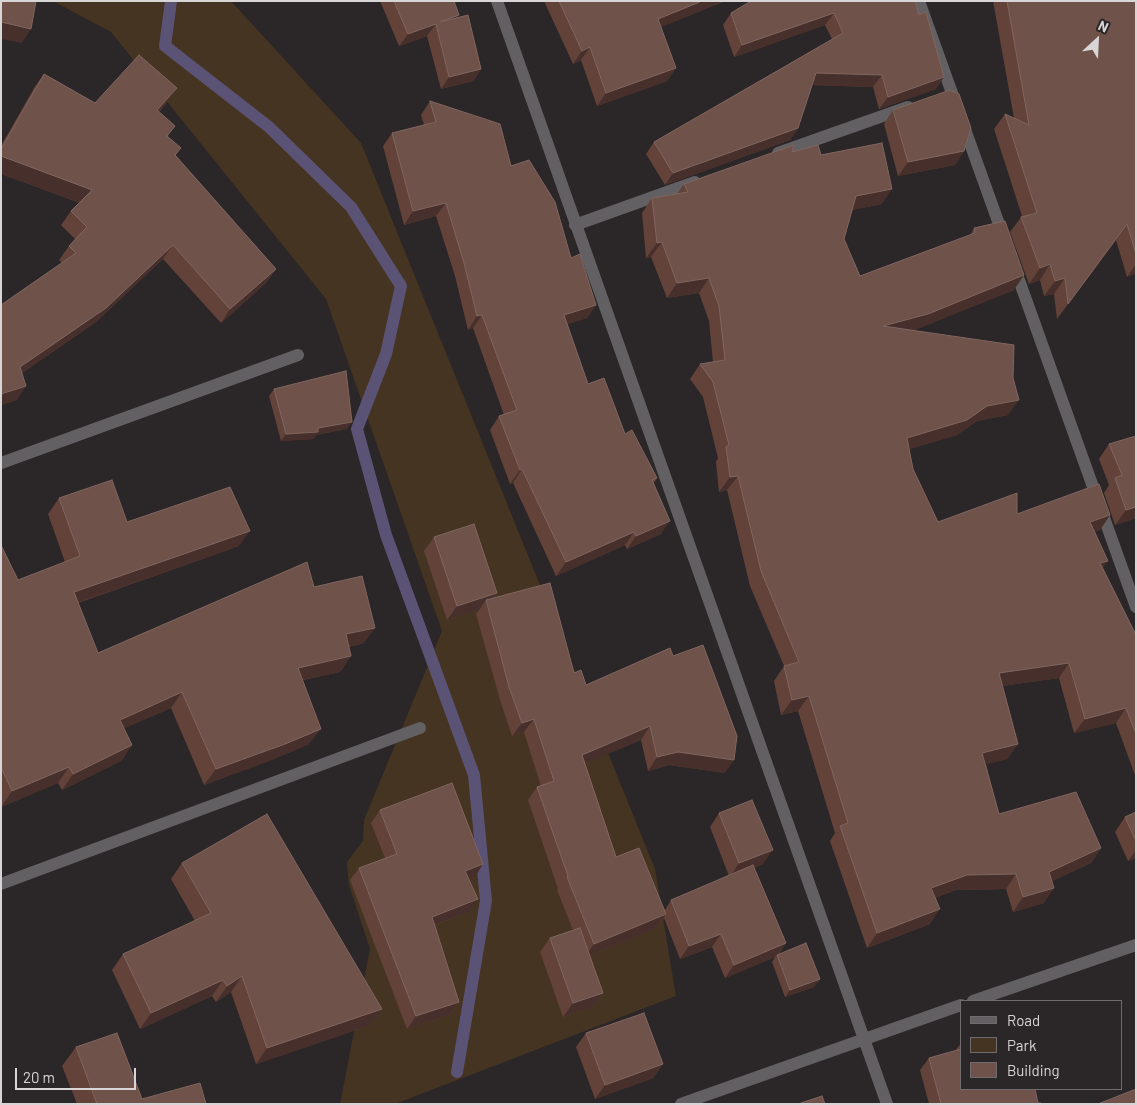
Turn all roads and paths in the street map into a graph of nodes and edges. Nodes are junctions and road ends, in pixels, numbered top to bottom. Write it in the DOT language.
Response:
graph roads {
  1 [pos="497,1"];
  2 [pos="919,1"];
  3 [pos="923,102"];
  4 [pos="763,158"];
  5 [pos="707,178"];
  6 [pos="575,225"];
  7 [pos="298,355"];
  8 [pos="1,463"];
  9 [pos="1136,607"];
  10 [pos="420,728"];
  11 [pos="1,884"];
  12 [pos="1136,945"];
  13 [pos="975,1000"];
  14 [pos="960,1005"];
  15 [pos="864,1039"];
  16 [pos="681,1104"];
  17 [pos="886,1104"];
  1 -- 6 [label="street"];
  2 -- 9 [label="street"];
  3 -- 4 [label="street"];
  5 -- 6 [label="street"];
  6 -- 15 [label="street"];
  7 -- 8 [label="street"];
  10 -- 11 [label="street"];
  12 -- 13 [label="street"];
  14 -- 15 [label="street"];
  15 -- 16 [label="street"];
  15 -- 17 [label="street"];
}
